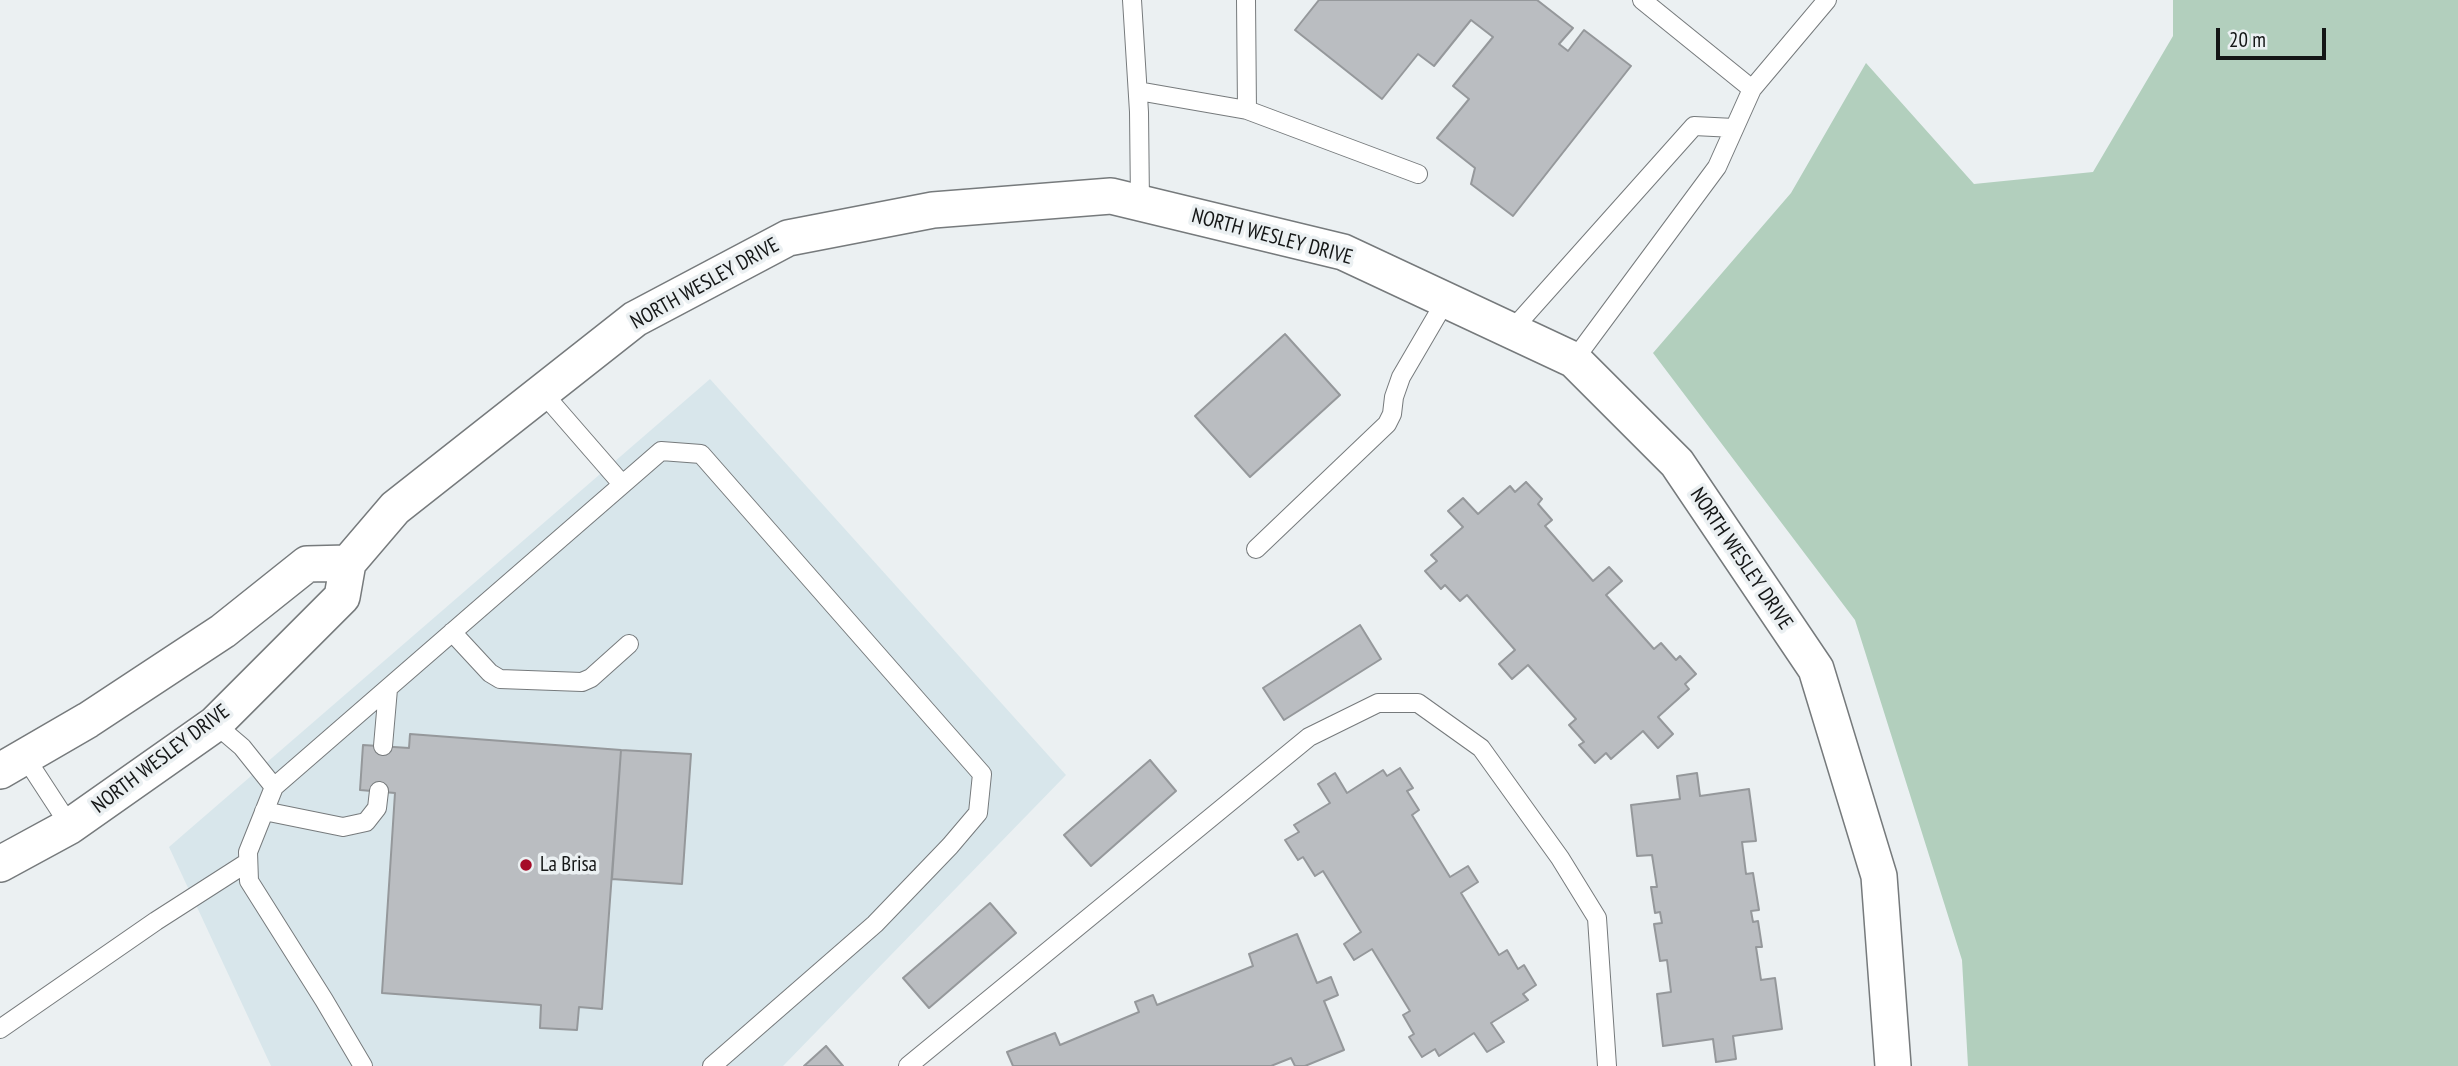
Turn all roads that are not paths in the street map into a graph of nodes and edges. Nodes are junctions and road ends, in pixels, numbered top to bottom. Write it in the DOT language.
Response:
graph roads {
  1 [pos="1132,0"];
  2 [pos="1246,0"];
  3 [pos="1642,0"];
  4 [pos="1827,0"];
  5 [pos="1752,89"];
  6 [pos="1138,92"];
  7 [pos="1247,110"];
  8 [pos="1734,128"];
  9 [pos="1418,174"];
  10 [pos="1140,203"];
  11 [pos="1446,300"];
  12 [pos="1510,331"];
  13 [pos="1574,360"];
  14 [pos="542,392"];
  15 [pos="622,484"];
  16 [pos="1256,549"];
  17 [pos="348,563"];
  18 [pos="452,632"];
  19 [pos="629,644"];
  20 [pos="388,689"];
  21 [pos="215,724"];
  22 [pos="383,746"];
  23 [pos="12,764"];
  24 [pos="274,787"];
  25 [pos="379,792"];
  26 [pos="264,811"];
  27 [pos="70,826"];
  28 [pos="248,862"];
  29 [pos="0,864"];
  30 [pos="0,1029"];
  31 [pos="362,1066"];
  32 [pos="712,1066"];
  33 [pos="908,1066"];
  34 [pos="1607,1066"];
  35 [pos="1893,1066"];
  1 -- 6 [label="lane"];
  2 -- 7 [label="lane"];
  3 -- 5 [label="lane"];
  4 -- 5 [label="lane"];
  5 -- 8 [label="lane"];
  6 -- 7 [label="lane"];
  6 -- 10 [label="lane"];
  7 -- 9 [label="lane"];
  8 -- 12 [label="lane"];
  8 -- 13 [label="lane"];
  10 -- 11 [label="street, NORTH WESLEY DRIVE"];
  10 -- 14 [label="street, NORTH WESLEY DRIVE"];
  11 -- 12 [label="street, NORTH WESLEY DRIVE"];
  11 -- 16 [label="lane"];
  12 -- 13 [label="street, NORTH WESLEY DRIVE"];
  13 -- 35 [label="street, NORTH WESLEY DRIVE"];
  14 -- 15 [label="lane"];
  14 -- 17 [label="street, NORTH WESLEY DRIVE"];
  15 -- 18 [label="lane"];
  15 -- 32 [label="lane"];
  17 -- 21 [label="street, NORTH WESLEY DRIVE"];
  17 -- 23 [label="street"];
  18 -- 19 [label="lane"];
  18 -- 20 [label="lane"];
  20 -- 22 [label="lane"];
  20 -- 24 [label="lane"];
  21 -- 24 [label="lane"];
  21 -- 27 [label="street, NORTH WESLEY DRIVE"];
  23 -- 27 [label="lane"];
  24 -- 26 [label="lane"];
  25 -- 26 [label="lane"];
  26 -- 28 [label="lane"];
  27 -- 29 [label="street, NORTH WESLEY DRIVE"];
  28 -- 30 [label="lane"];
  28 -- 31 [label="lane"];
  33 -- 34 [label="lane"];
}
